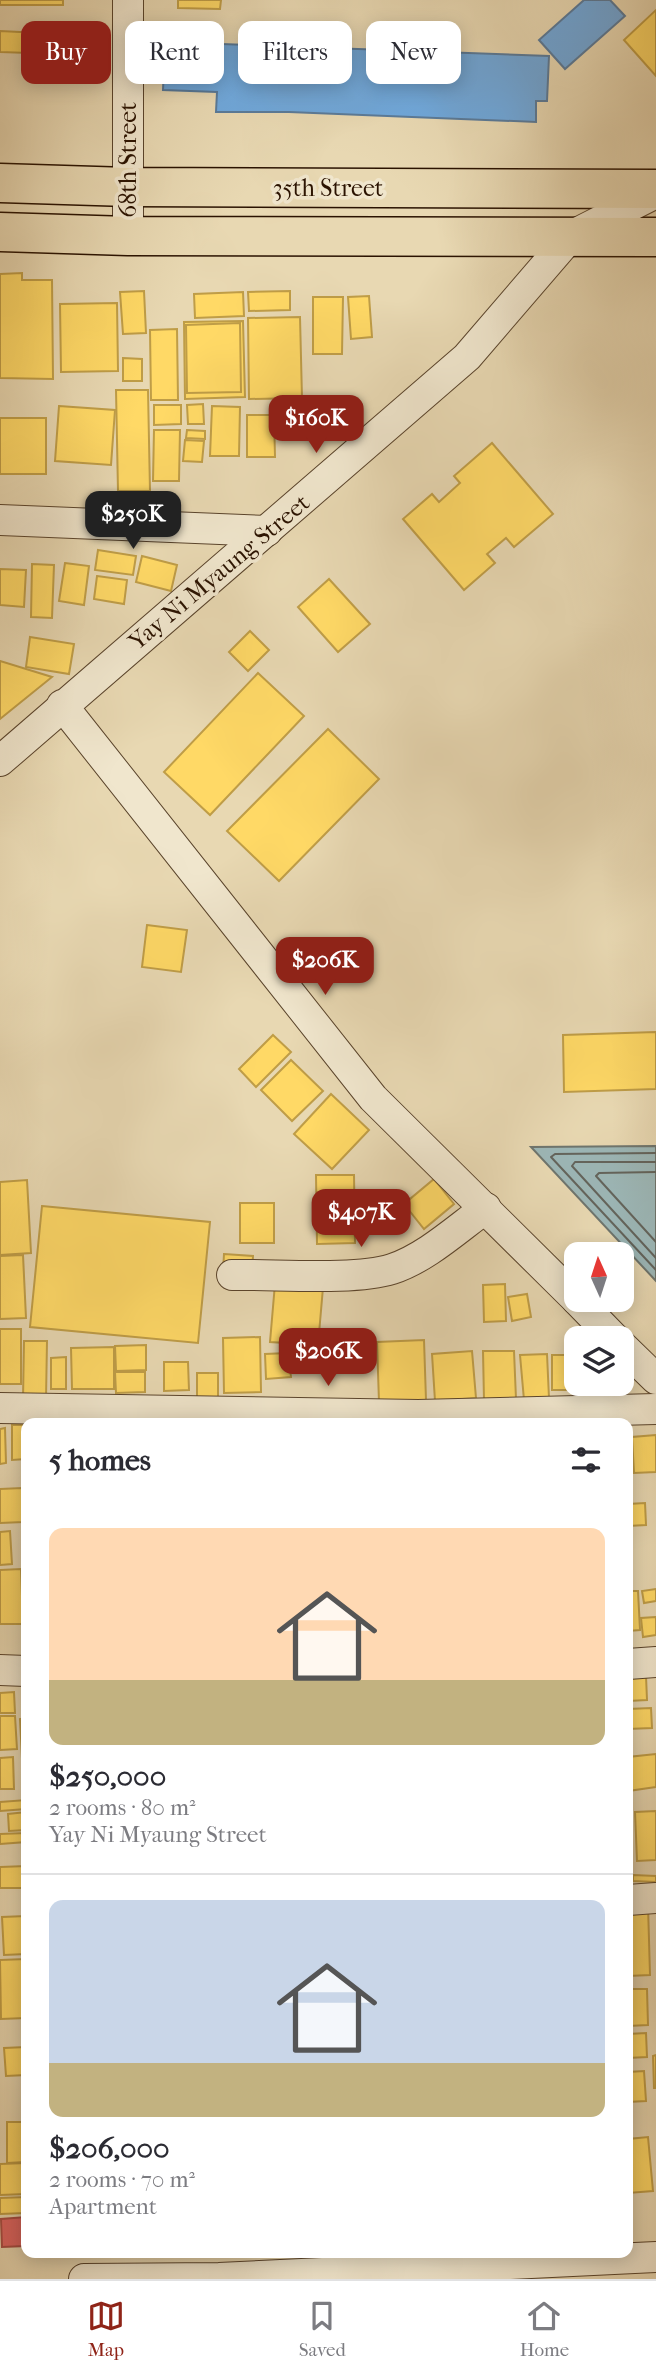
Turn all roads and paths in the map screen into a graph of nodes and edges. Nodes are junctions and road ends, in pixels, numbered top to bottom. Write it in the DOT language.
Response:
graph roads {
  1 [pos="128,0"];
  2 [pos="0,183"];
  3 [pos="128,187"];
  4 [pos="656,191"];
  5 [pos="0,232"];
  6 [pos="128,236"];
  7 [pos="571,236"];
  8 [pos="656,237"];
  9 [pos="0,520"];
  10 [pos="267,531"];
  11 [pos="62,705"];
  12 [pos="0,761"];
  13 [pos="486,1208"];
  14 [pos="232,1275"];
  15 [pos="564,1288"];
  16 [pos="588,1312"];
  17 [pos="602,1326"];
  18 [pos="634,1357"];
  19 [pos="655,1376"];
  20 [pos="0,1408"];
  21 [pos="656,1409"];
  22 [pos="656,1662"];
  23 [pos="633,1664"];
  24 [pos="0,1670"];
  25 [pos="21,1671"];
  26 [pos="656,1898"];
  27 [pos="633,1900"];
  28 [pos="656,2257"];
  29 [pos="529,2258"];
  30 [pos="572,2258"];
  31 [pos="409,2261"];
  32 [pos="218,2265"];
  33 [pos="607,2269"];
  34 [pos="84,2279"];
  1 -- 3 [label="street, 68th Street"];
  2 -- 3 [label="main road, 35th Street"];
  3 -- 4 [label="main road, 35th Street"];
  3 -- 6 [label="street, 68th Street"];
  4 -- 7 [label="street, Yay Ni Myaung Street"];
  5 -- 6 [label="main road, 35th Street"];
  6 -- 7 [label="main road, 35th Street"];
  7 -- 8 [label="main road, 35th Street"];
  7 -- 10 [label="street, Yay Ni Myaung Street"];
  9 -- 10 [label="street"];
  10 -- 11 [label="street, Yay Ni Myaung Street"];
  11 -- 12 [label="street, Yay Ni Myaung Street"];
  11 -- 13 [label="street"];
  13 -- 14 [label="street"];
  13 -- 15 [label="street"];
  16 -- 17 [label="street"];
  18 -- 19 [label="street"];
  20 -- 21 [label="street"];
  22 -- 23 [label="street"];
  24 -- 25 [label="street"];
  26 -- 27 [label="street"];
  28 -- 33 [label="street"];
  29 -- 31 [label="street"];
  30 -- 33 [label="street"];
  31 -- 32 [label="street"];
  32 -- 34 [label="street"];
}
